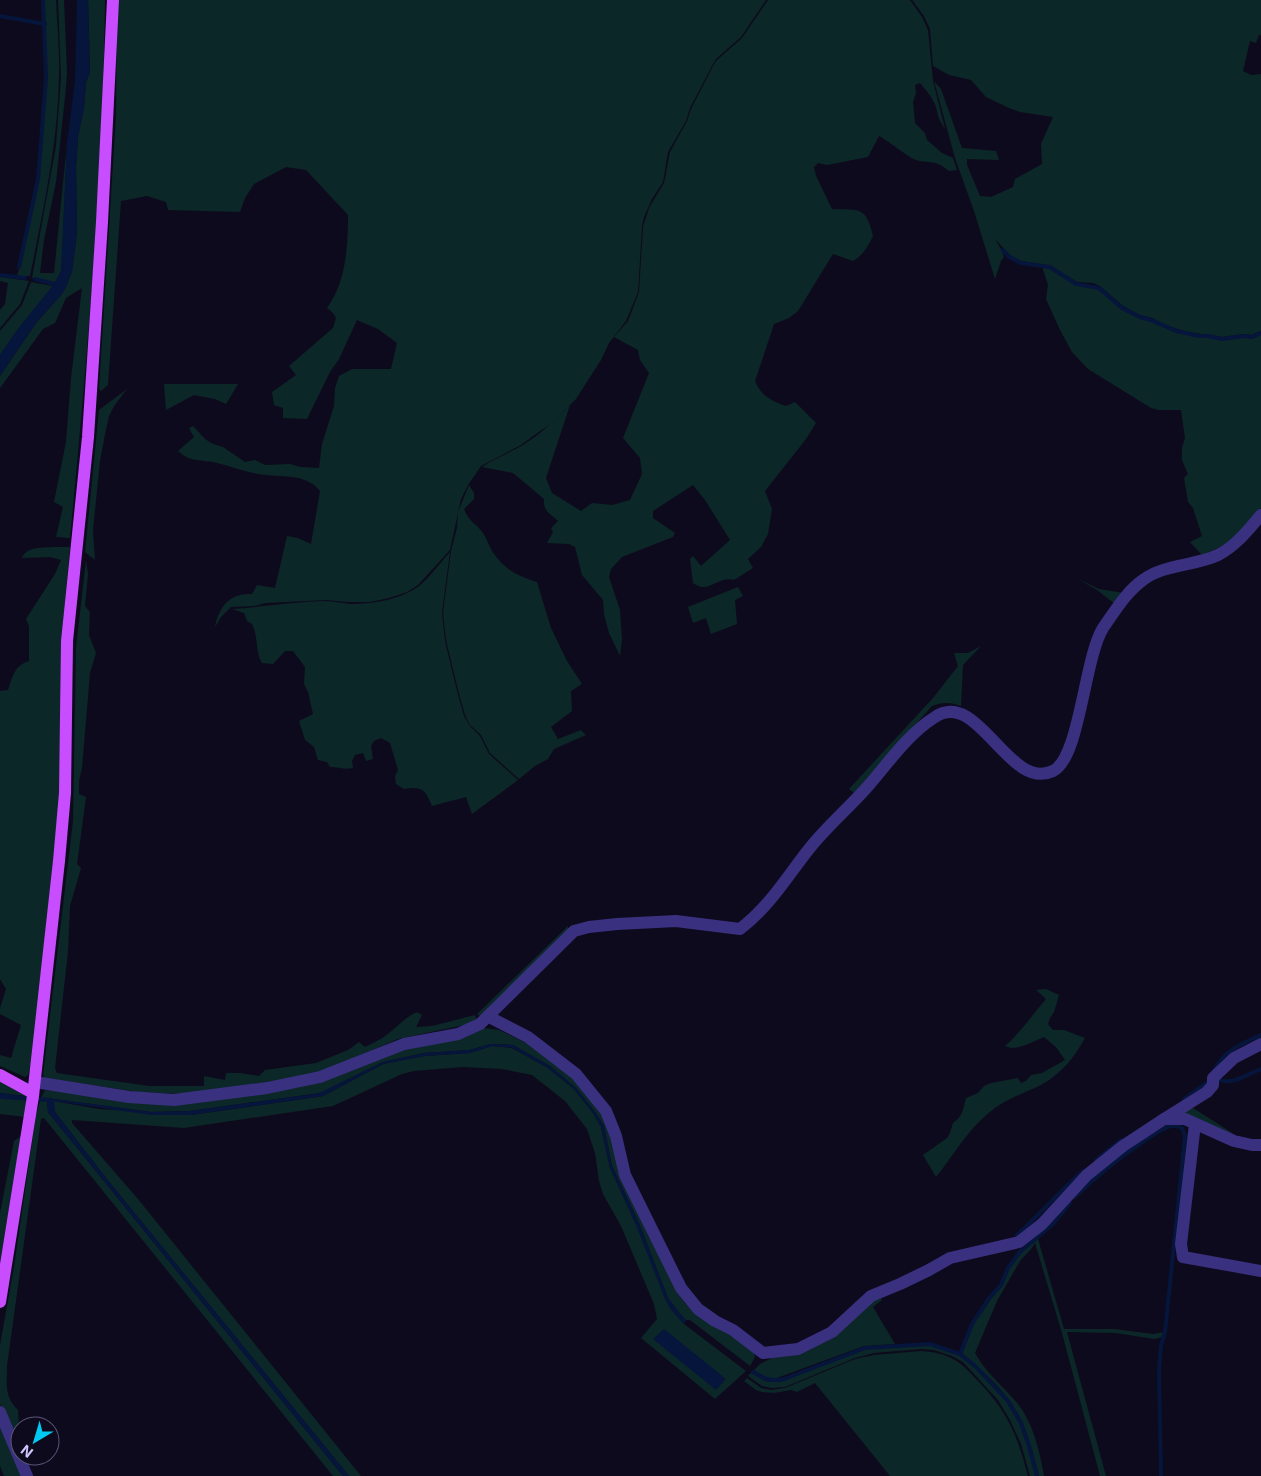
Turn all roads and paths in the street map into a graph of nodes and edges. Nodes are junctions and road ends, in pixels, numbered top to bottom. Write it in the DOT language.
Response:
graph roads {
  1 [pos="113,0"];
  2 [pos="1261,515"];
  3 [pos="489,1017"];
  4 [pos="1261,1044"];
  5 [pos="0,1075"];
  6 [pos="34,1090"];
  7 [pos="1164,1119"];
  8 [pos="1194,1124"];
  9 [pos="1261,1144"];
  10 [pos="1261,1271"];
  11 [pos="0,1302"];
  12 [pos="0,1412"];
  13 [pos="27,1476"];
  1 -- 6 [label="main road"];
  2 -- 3 [label="street"];
  3 -- 6 [label="street"];
  3 -- 7 [label="street"];
  4 -- 7 [label="street"];
  5 -- 6 [label="main road"];
  6 -- 11 [label="main road"];
  7 -- 8 [label="street"];
  8 -- 9 [label="street"];
  8 -- 10 [label="street"];
  12 -- 13 [label="street"];
}
